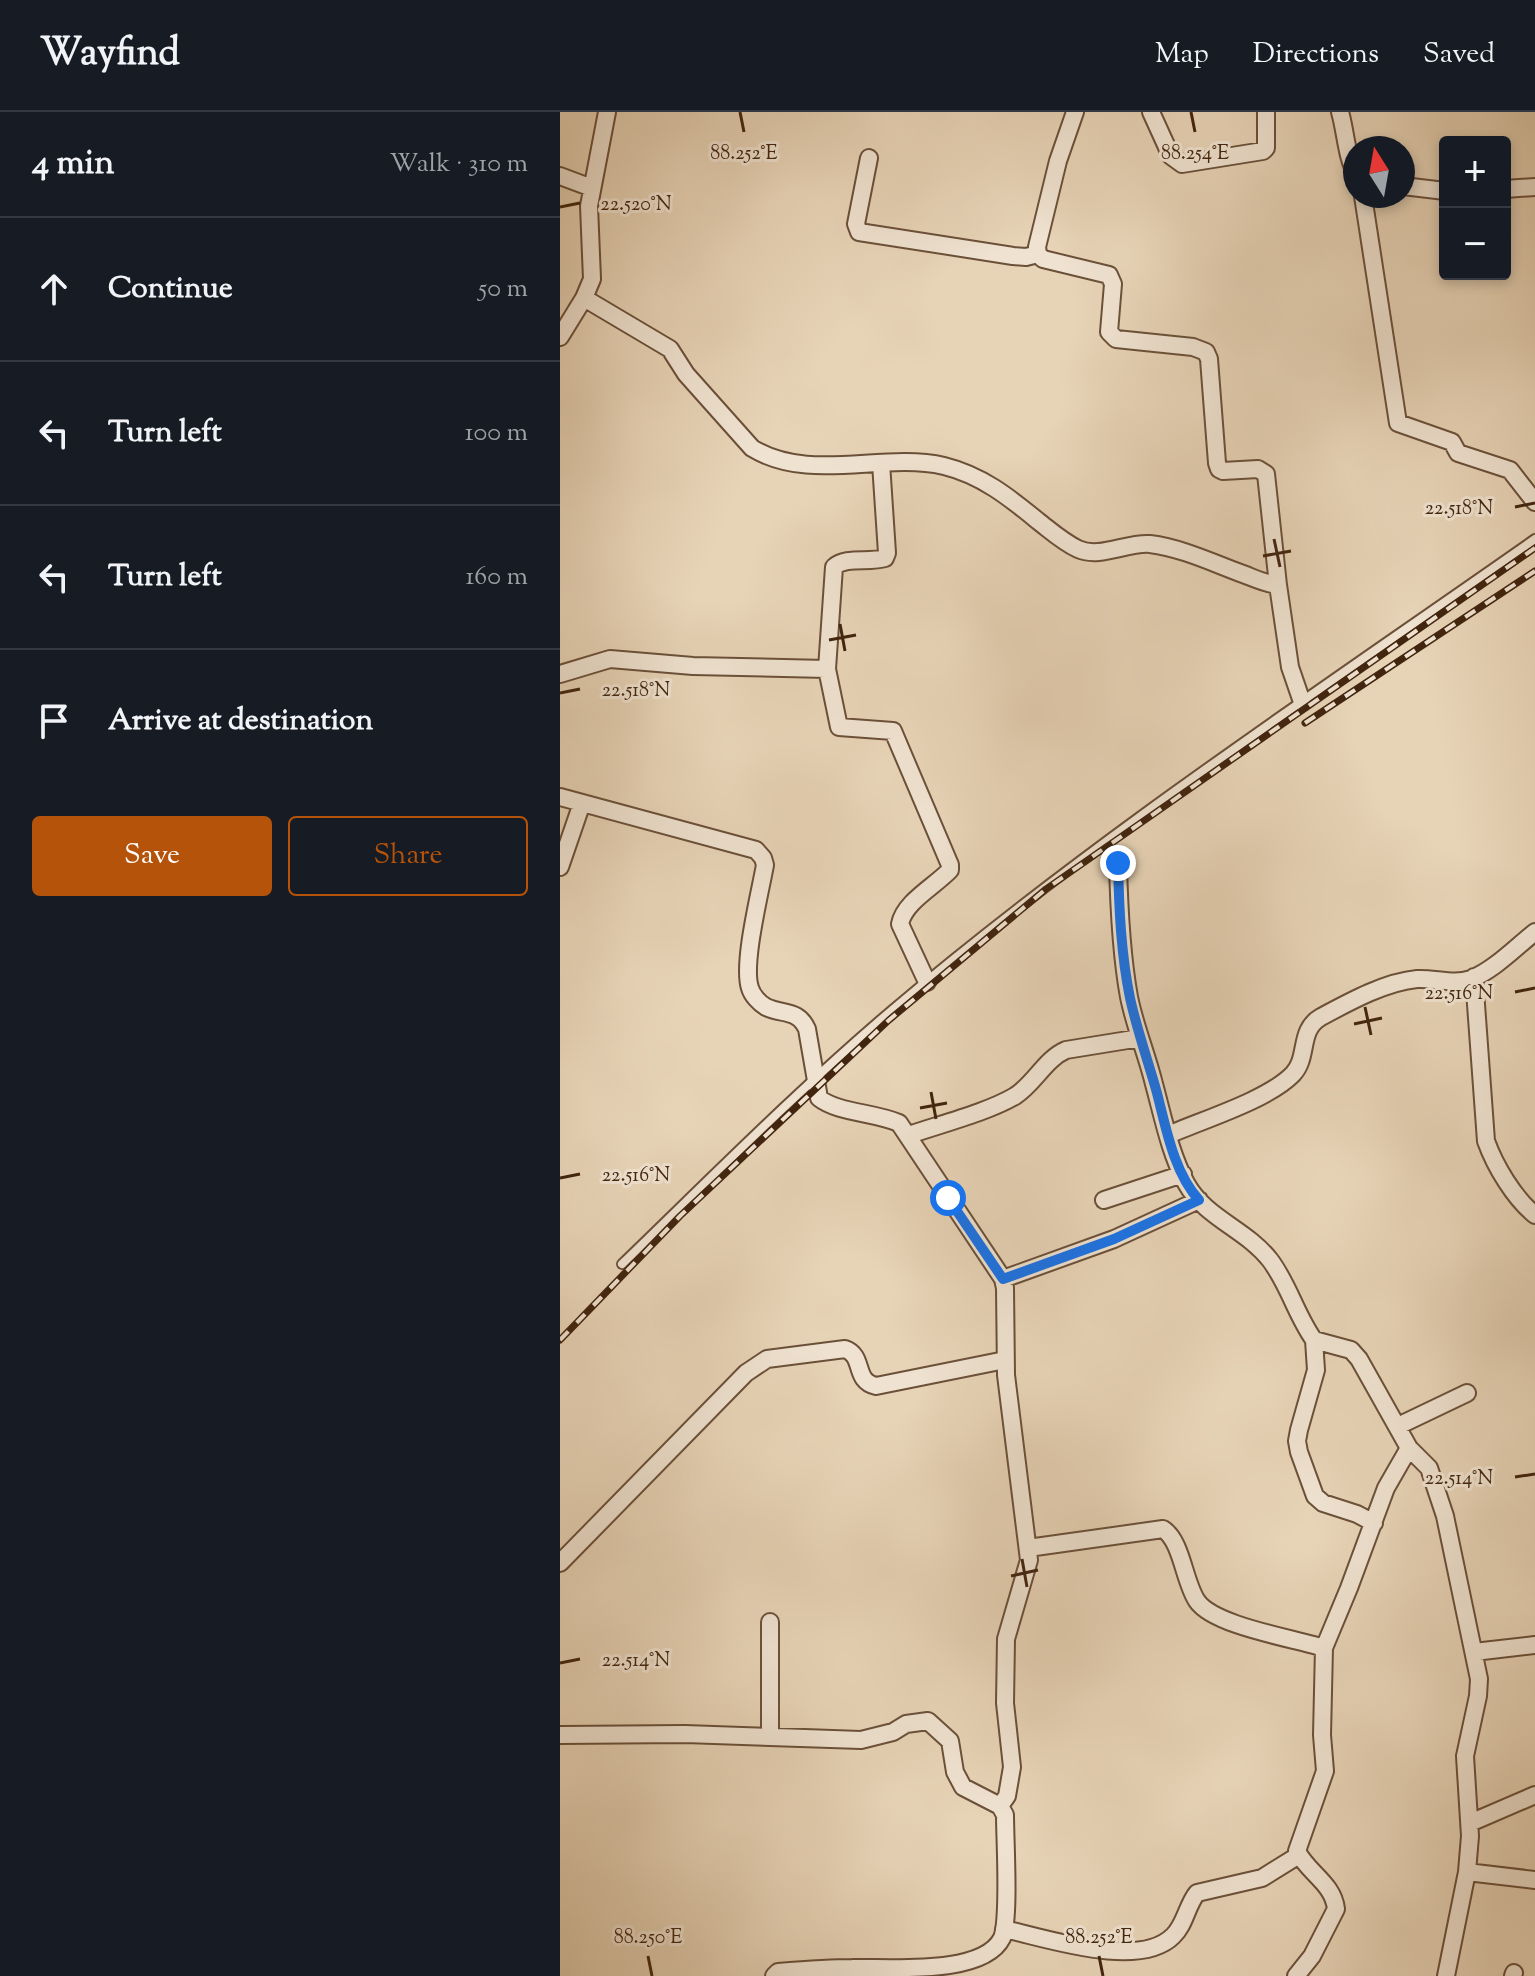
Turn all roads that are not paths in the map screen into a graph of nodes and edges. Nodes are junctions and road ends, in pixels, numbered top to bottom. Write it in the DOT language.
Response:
graph roads {
  1 [pos="607,112"];
  2 [pos="1075,112"];
  3 [pos="1151,112"];
  4 [pos="1266,112"];
  5 [pos="1340,112"];
  6 [pos="1347,136"];
  7 [pos="869,158"];
  8 [pos="560,176"];
  9 [pos="1415,187"];
  10 [pos="1535,187"];
  11 [pos="592,188"];
  12 [pos="1511,189"];
  13 [pos="1439,190"];
  14 [pos="1365,208"];
  15 [pos="1038,254"];
  16 [pos="584,298"];
  17 [pos="560,337"];
  18 [pos="881,463"];
  19 [pos="1535,502"];
  20 [pos="1535,539"];
  21 [pos="1278,585"];
  22 [pos="827,669"];
  23 [pos="560,674"];
  24 [pos="1302,702"];
  25 [pos="560,797"];
  26 [pos="582,803"];
  27 [pos="1118,863"];
  28 [pos="560,867"];
  29 [pos="1535,932"];
  30 [pos="1474,977"];
  31 [pos="927,982"];
  32 [pos="1140,1038"];
  33 [pos="815,1079"];
  34 [pos="909,1135"];
  35 [pos="1168,1135"];
  36 [pos="1183,1174"];
  37 [pos="1104,1200"];
  38 [pos="1199,1200"];
  39 [pos="1535,1215"];
  40 [pos="622,1264"];
  41 [pos="1003,1279"];
  42 [pos="1314,1340"];
  43 [pos="1005,1360"];
  44 [pos="1467,1393"];
  45 [pos="1398,1426"];
  46 [pos="1409,1448"];
  47 [pos="1374,1523"];
  48 [pos="1028,1548"];
  49 [pos="560,1563"];
  50 [pos="770,1622"];
  51 [pos="1535,1645"];
  52 [pos="1324,1648"];
  53 [pos="1474,1652"];
  54 [pos="560,1735"];
  55 [pos="770,1737"];
  56 [pos="1535,1795"];
  57 [pos="1000,1806"];
  58 [pos="1470,1823"];
  59 [pos="1299,1855"];
  60 [pos="1467,1872"];
  61 [pos="1535,1880"];
  62 [pos="1004,1929"];
  63 [pos="760,1976"];
  64 [pos="774,1976"];
  65 [pos="1296,1976"];
  66 [pos="1446,1976"];
  1 -- 11 [label="street"];
  2 -- 15 [label="street"];
  3 -- 4 [label="street"];
  5 -- 6 [label="street"];
  7 -- 15 [label="street"];
  8 -- 11 [label="street"];
  9 -- 13 [label="street"];
  10 -- 12 [label="street"];
  11 -- 16 [label="street"];
  14 -- 19 [label="street"];
  15 -- 21 [label="street"];
  16 -- 17 [label="street"];
  16 -- 18 [label="street"];
  18 -- 21 [label="street"];
  18 -- 22 [label="street"];
  20 -- 24 [label="lane"];
  21 -- 24 [label="street"];
  22 -- 23 [label="street"];
  22 -- 31 [label="street"];
  24 -- 31 [label="lane"];
  25 -- 26 [label="street"];
  26 -- 28 [label="street"];
  26 -- 33 [label="street"];
  27 -- 32 [label="street"];
  29 -- 30 [label="street"];
  30 -- 35 [label="street"];
  30 -- 39 [label="street"];
  31 -- 33 [label="lane"];
  32 -- 34 [label="street"];
  32 -- 35 [label="street"];
  33 -- 34 [label="street"];
  33 -- 40 [label="lane"];
  34 -- 41 [label="street"];
  35 -- 36 [label="street"];
  36 -- 37 [label="street"];
  36 -- 38 [label="street"];
  38 -- 41 [label="street"];
  38 -- 42 [label="street"];
  41 -- 43 [label="street"];
  42 -- 45 [label="street"];
  42 -- 47 [label="street"];
  43 -- 48 [label="street"];
  43 -- 49 [label="street"];
  44 -- 45 [label="street"];
  45 -- 46 [label="street"];
  46 -- 47 [label="street"];
  46 -- 53 [label="street"];
  47 -- 52 [label="street"];
  48 -- 52 [label="street"];
  48 -- 57 [label="street"];
  50 -- 55 [label="street"];
  51 -- 53 [label="street"];
  52 -- 59 [label="street"];
  53 -- 58 [label="street"];
  54 -- 55 [label="street"];
  55 -- 57 [label="street"];
  56 -- 58 [label="street"];
  57 -- 62 [label="street"];
  58 -- 60 [label="street"];
  59 -- 62 [label="street"];
  59 -- 65 [label="street"];
  60 -- 61 [label="street"];
  60 -- 66 [label="street"];
  62 -- 64 [label="street"];
  63 -- 64 [label="street"];
}
